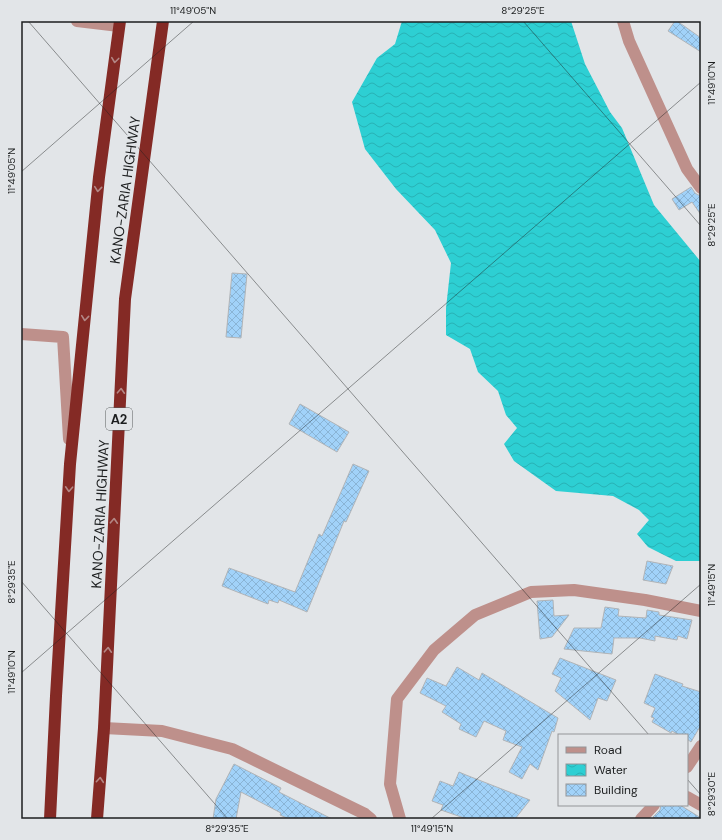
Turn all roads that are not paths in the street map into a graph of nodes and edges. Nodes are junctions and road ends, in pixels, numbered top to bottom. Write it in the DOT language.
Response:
graph roads {
  1 [pos="77,21"];
  2 [pos="163,21"];
  3 [pos="623,21"];
  4 [pos="119,24"];
  5 [pos="701,188"];
  6 [pos="21,334"];
  7 [pos="70,464"];
  8 [pos="701,611"];
  9 [pos="104,728"];
  10 [pos="701,746"];
  11 [pos="688,766"];
  12 [pos="688,798"];
  13 [pos="701,805"];
  14 [pos="653,806"];
  15 [pos="50,819"];
  16 [pos="97,819"];
  17 [pos="371,819"];
  18 [pos="400,819"];
  19 [pos="641,819"];
  1 -- 4 [label="street"];
  9 -- 2 [label="highway, KANO-ZARIA HIGHWAY / A2, one-way"];
  3 -- 5 [label="street"];
  4 -- 7 [label="highway, KANO-ZARIA HIGHWAY, one-way"];
  6 -- 7 [label="street"];
  7 -- 15 [label="highway, KANO-ZARIA HIGHWAY, one-way"];
  8 -- 18 [label="street"];
  16 -- 9 [label="highway, KANO-ZARIA HIGHWAY / A2, one-way"];
  9 -- 17 [label="street"];
  10 -- 11 [label="street"];
  12 -- 13 [label="street"];
  14 -- 19 [label="street"];
}
